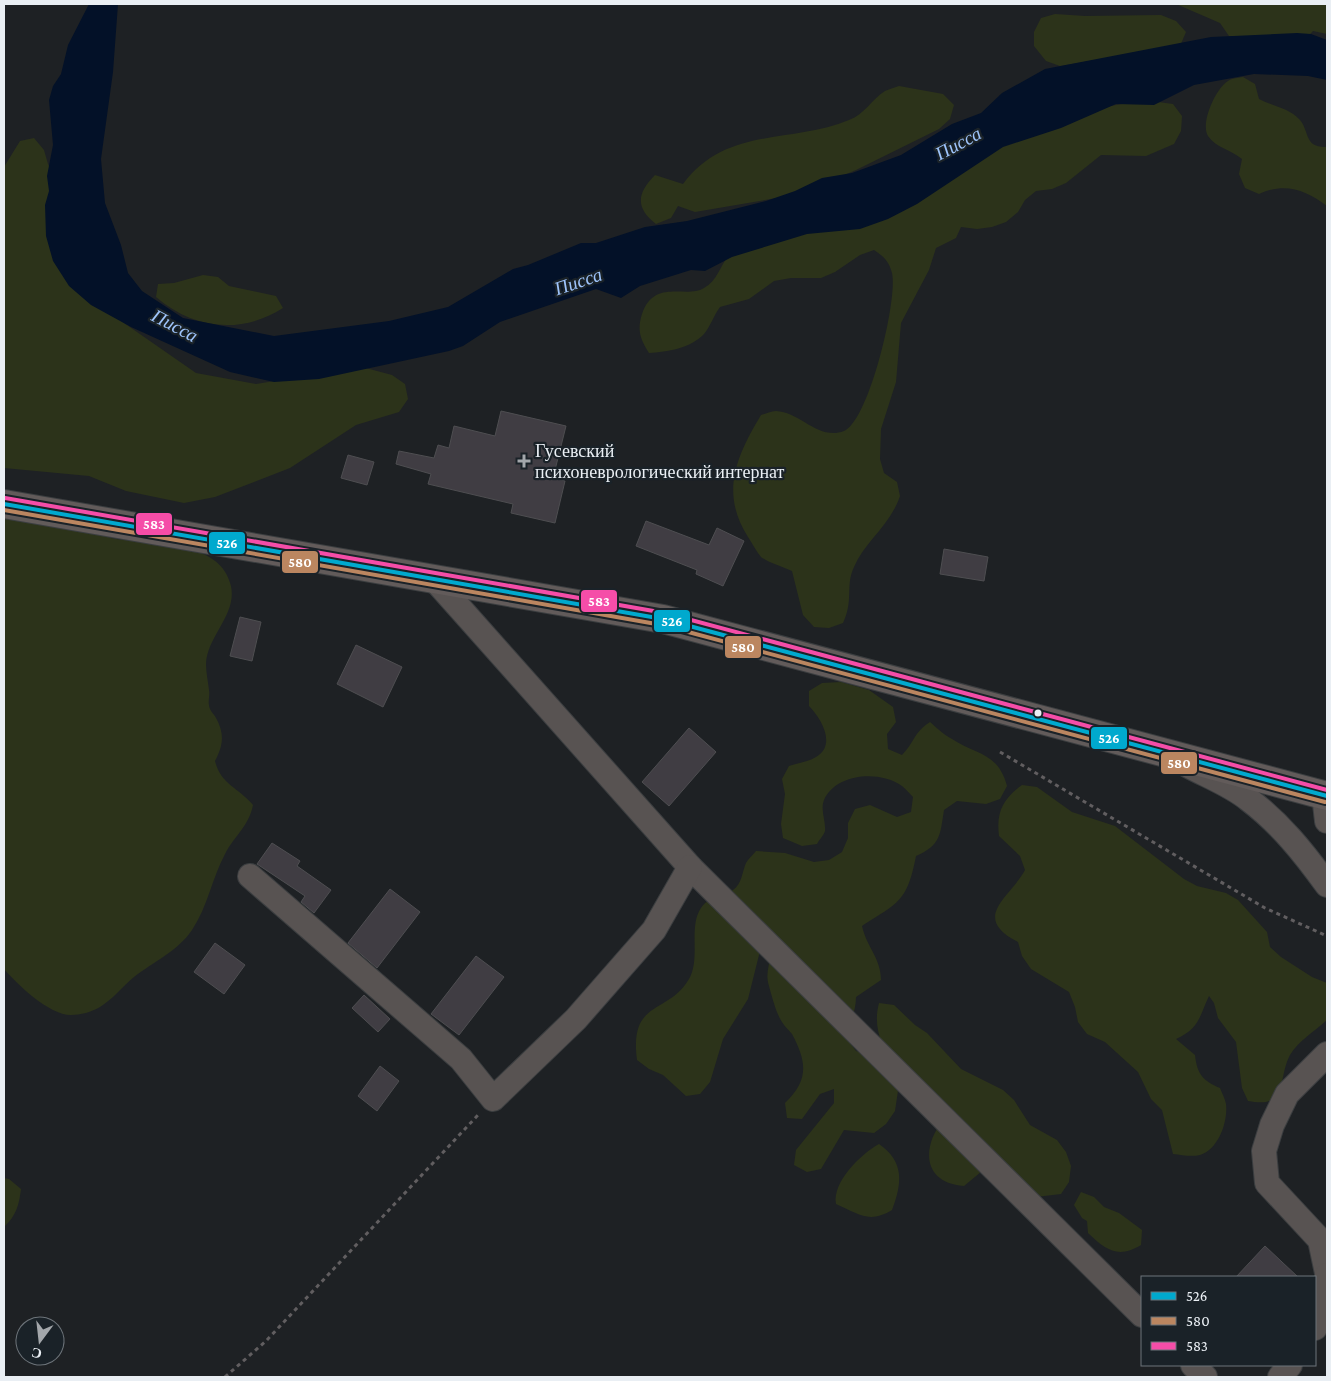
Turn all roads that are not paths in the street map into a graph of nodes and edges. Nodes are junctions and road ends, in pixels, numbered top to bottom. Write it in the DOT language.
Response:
graph roads {
  1 [pos="4,504"];
  2 [pos="434,579"];
  3 [pos="1162,751"];
  4 [pos="1326,804"];
  5 [pos="690,868"];
  6 [pos="250,876"];
  7 [pos="1327,885"];
  8 [pos="1327,1054"];
  9 [pos="1327,1274"];
  10 [pos="1141,1314"];
  11 [pos="1316,1326"];
  12 [pos="1194,1366"];
  13 [pos="1289,1366"];
  14 [pos="1206,1377"];
  15 [pos="1280,1377"];
  1 -- 2 [label="main road"];
  2 -- 3 [label="main road"];
  2 -- 5 [label="street"];
  3 -- 4 [label="main road"];
  3 -- 7 [label="street"];
  5 -- 6 [label="street"];
  5 -- 10 [label="street"];
  8 -- 9 [label="street"];
  9 -- 11 [label="street"];
  12 -- 14 [label="street"];
  13 -- 15 [label="street"];
}
